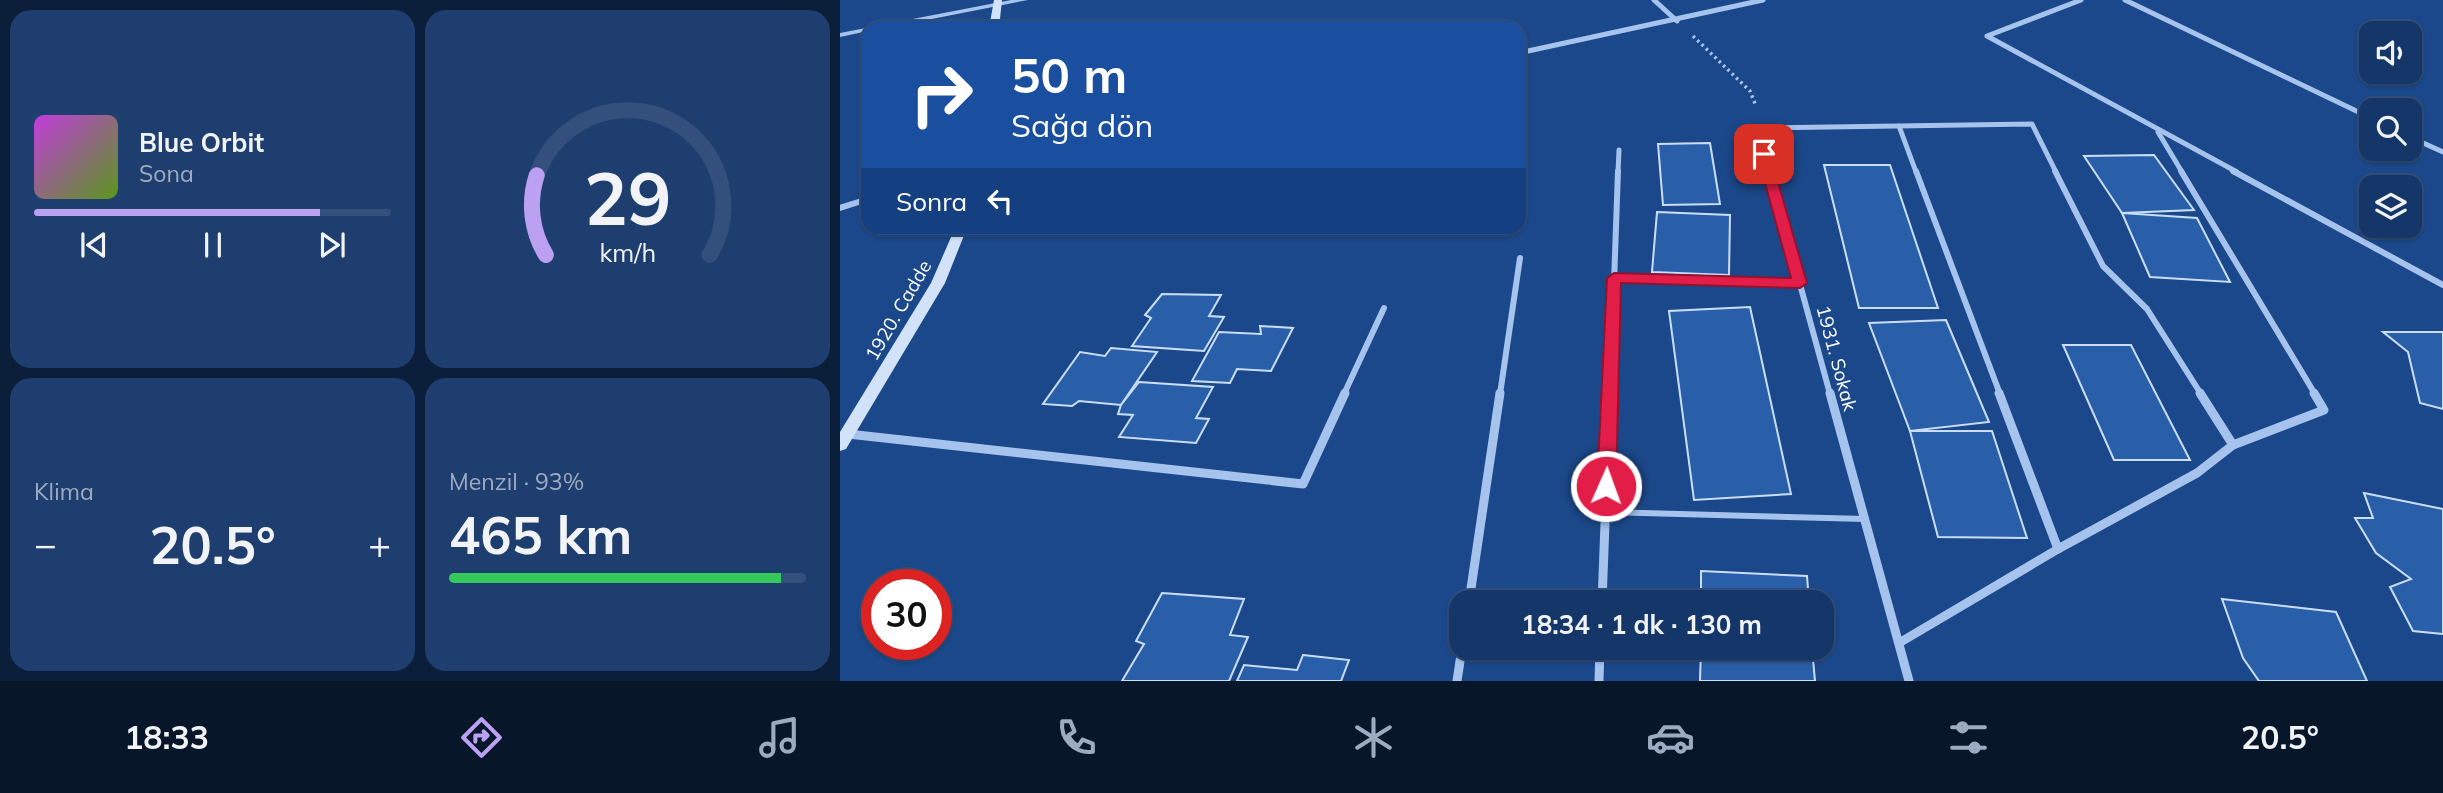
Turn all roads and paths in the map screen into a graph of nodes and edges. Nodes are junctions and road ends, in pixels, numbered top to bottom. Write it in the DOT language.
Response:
graph roads {
  1 [pos="1024,0"];
  2 [pos="1654,0"];
  3 [pos="1763,0"];
  4 [pos="2081,0"];
  5 [pos="2125,0"];
  6 [pos="998,2"];
  7 [pos="908,21"];
  8 [pos="996,21"];
  9 [pos="1677,21"];
  10 [pos="861,31"];
  11 [pos="840,36"];
  12 [pos="1526,52"];
  13 [pos="2359,112"];
  14 [pos="1899,126"];
  15 [pos="1757,128"];
  16 [pos="2158,132"];
  17 [pos="2422,142"];
  18 [pos="1619,150"];
  19 [pos="2443,152"];
  20 [pos="861,201"];
  21 [pos="840,208"];
  22 [pos="958,235"];
  23 [pos="1520,258"];
  24 [pos="1614,278"];
  25 [pos="1800,283"];
  26 [pos="2443,285"];
  27 [pos="1384,308"];
  28 [pos="844,439"];
  29 [pos="2233,445"];
  30 [pos="1605,512"];
  31 [pos="1865,519"];
  32 [pos="2058,549"];
  33 [pos="1471,590"];
  34 [pos="1602,590"];
  35 [pos="1899,643"];
  36 [pos="1460,660"];
  37 [pos="1600,660"];
  38 [pos="1457,681"];
  39 [pos="1599,681"];
  40 [pos="1909,681"];
  1 -- 6 [label="street"];
  2 -- 9 [label="street"];
  3 -- 9 [label="street"];
  4 -- 16 [label="street"];
  5 -- 13 [label="street"];
  6 -- 7 [label="street"];
  6 -- 8 [label="main road"];
  9 -- 12 [label="street"];
  9 -- 15 [label="path"];
  10 -- 11 [label="street"];
  14 -- 15 [label="street"];
  14 -- 29 [label="street"];
  14 -- 32 [label="street"];
  15 -- 25 [label="street, 1931. Sokak"];
  16 -- 26 [label="street"];
  16 -- 29 [label="street"];
  17 -- 19 [label="street"];
  18 -- 24 [label="street"];
  20 -- 21 [label="street"];
  22 -- 28 [label="main road, 1920. Cadde"];
  23 -- 33 [label="street"];
  24 -- 25 [label="lane"];
  24 -- 30 [label="street"];
  25 -- 31 [label="street, 1931. Sokak"];
  27 -- 28 [label="street"];
  29 -- 32 [label="street"];
  30 -- 31 [label="lane"];
  30 -- 34 [label="street"];
  31 -- 35 [label="street, 1931. Sokak"];
  32 -- 35 [label="street"];
  35 -- 40 [label="street, 1931. Sokak"];
  36 -- 38 [label="street"];
  37 -- 39 [label="street"];
}
